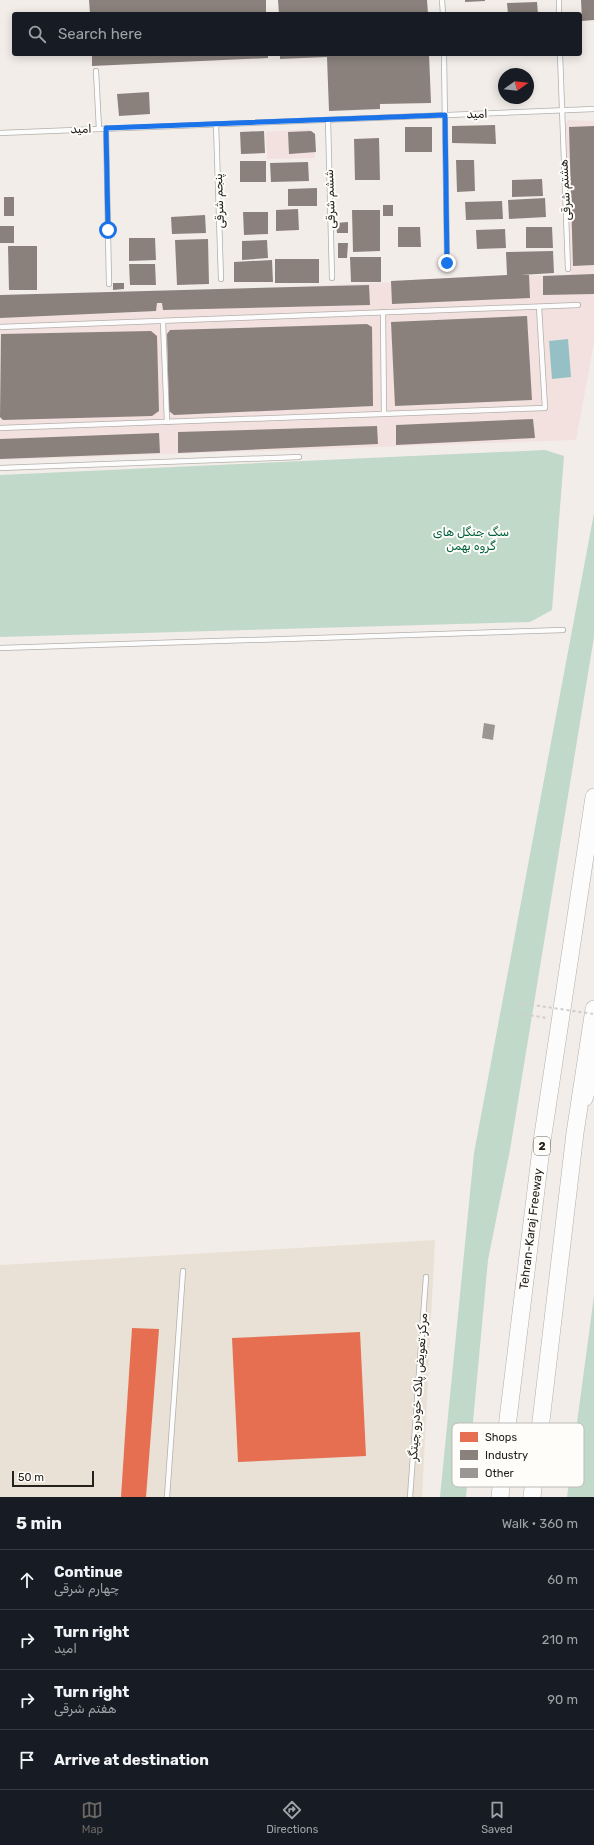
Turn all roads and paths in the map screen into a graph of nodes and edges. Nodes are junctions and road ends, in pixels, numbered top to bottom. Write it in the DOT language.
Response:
graph roads {
  1 [pos="442,0"];
  2 [pos="559,0"];
  3 [pos="442,12"];
  4 [pos="559,12"];
  5 [pos="444,56"];
  6 [pos="560,56"];
  7 [pos="96,71"];
  8 [pos="594,109"];
  9 [pos="561,111"];
  10 [pos="445,115"];
  11 [pos="328,120"];
  12 [pos="216,124"];
  13 [pos="106,128"];
  14 [pos="99,129"];
  15 [pos="0,133"];
  16 [pos="447,263"];
  17 [pos="568,268"];
  18 [pos="332,278"];
  19 [pos="221,279"];
  20 [pos="109,284"];
  21 [pos="578,305"];
  22 [pos="539,306"];
  23 [pos="382,312"];
  24 [pos="164,320"];
  25 [pos="0,327"];
  26 [pos="384,414"];
  27 [pos="167,422"];
  28 [pos="0,428"];
  29 [pos="299,457"];
  30 [pos="0,468"];
  31 [pos="562,630"];
  32 [pos="0,648"];
  33 [pos="594,797"];
  34 [pos="594,1009"];
  35 [pos="594,1014"];
  36 [pos="560,1020"];
  37 [pos="594,1072"];
  38 [pos="575,1134"];
  39 [pos="183,1270"];
  40 [pos="426,1277"];
  41 [pos="508,1423"];
  42 [pos="541,1423"];
  43 [pos="501,1487"];
  44 [pos="533,1487"];
  45 [pos="167,1497"];
  46 [pos="410,1497"];
  47 [pos="500,1497"];
  48 [pos="532,1497"];
  1 -- 3 [label="lane"];
  2 -- 4 [label="lane"];
  5 -- 10 [label="lane"];
  6 -- 9 [label="lane, هشتم شرقی"];
  7 -- 14 [label="lane"];
  8 -- 9 [label="lane, امید"];
  9 -- 10 [label="lane, امید"];
  9 -- 17 [label="lane, هشتم شرقی"];
  10 -- 11 [label="lane, امید"];
  10 -- 16 [label="lane"];
  11 -- 12 [label="lane, امید"];
  11 -- 18 [label="lane, ششم شرقی"];
  12 -- 13 [label="lane, امید"];
  12 -- 19 [label="lane, پنجم شرقی"];
  13 -- 14 [label="lane, امید"];
  13 -- 20 [label="lane"];
  14 -- 15 [label="lane, امید"];
  21 -- 22 [label="lane"];
  22 -- 23 [label="lane"];
  22 -- 26 [label="lane"];
  23 -- 24 [label="lane"];
  23 -- 26 [label="lane"];
  24 -- 25 [label="lane"];
  24 -- 27 [label="lane"];
  26 -- 27 [label="lane"];
  27 -- 28 [label="lane"];
  29 -- 30 [label="lane"];
  31 -- 32 [label="lane"];
  33 -- 36 [label="highway, Tehran-Karaj Freeway / 2"];
  34 -- 38 [label="highway"];
  35 -- 36 [label="path, bridge"];
  36 -- 41 [label="highway, Tehran-Karaj Freeway / 2"];
  37 -- 38 [label="main road"];
  38 -- 42 [label="highway"];
  39 -- 45 [label="lane"];
  40 -- 46 [label="lane, مرکز تعویض پلاک خودرو چیتگر"];
  43 -- 47 [label="highway, Tehran-Karaj Freeway / 2"];
  44 -- 48 [label="highway"];
}
